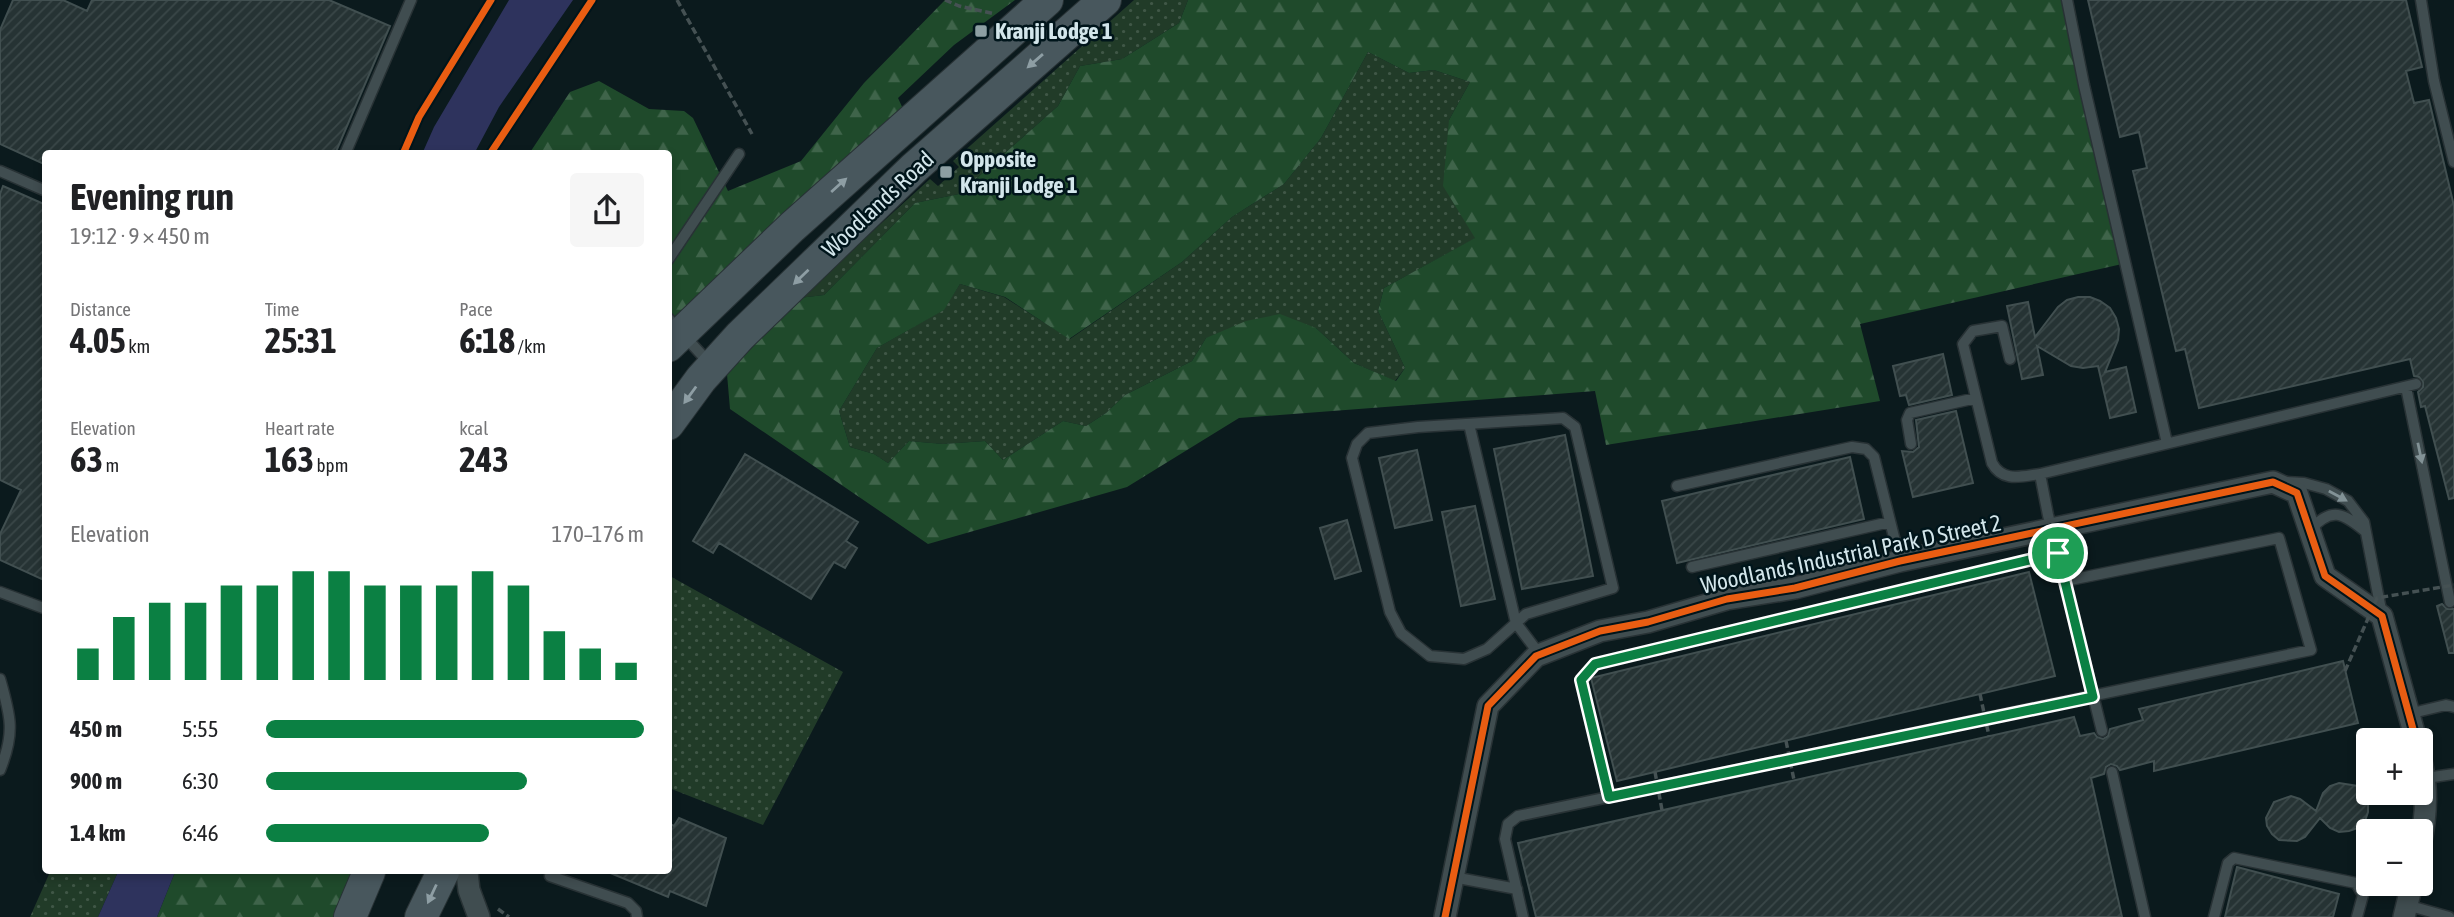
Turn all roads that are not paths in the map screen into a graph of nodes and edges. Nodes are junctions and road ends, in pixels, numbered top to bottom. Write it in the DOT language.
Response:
graph roads {
  1 [pos="411,0"];
  2 [pos="1047,0"];
  3 [pos="1105,0"];
  4 [pos="2067,0"];
  5 [pos="2421,0"];
  6 [pos="347,150"];
  7 [pos="739,154"];
  8 [pos="2454,162"];
  9 [pos="0,171"];
  10 [pos="42,189"];
  11 [pos="672,254"];
  12 [pos="673,332"];
  13 [pos="2010,359"];
  14 [pos="712,367"];
  15 [pos="1976,398"];
  16 [pos="672,419"];
  17 [pos="1469,424"];
  18 [pos="2167,443"];
  19 [pos="1911,444"];
  20 [pos="2040,474"];
  21 [pos="2273,482"];
  22 [pos="1677,486"];
  23 [pos="1890,522"];
  24 [pos="2052,530"];
  25 [pos="2310,530"];
  26 [pos="2366,532"];
  27 [pos="1900,561"];
  28 [pos="1692,567"];
  29 [pos="2065,581"];
  30 [pos="0,593"];
  31 [pos="2450,602"];
  32 [pos="42,608"];
  33 [pos="2382,616"];
  34 [pos="1516,623"];
  35 [pos="1541,655"];
  36 [pos="0,680"];
  37 [pos="2093,697"];
  38 [pos="2454,707"];
  39 [pos="2408,714"];
  40 [pos="2412,728"];
  41 [pos="2102,731"];
  42 [pos="0,770"];
  43 [pos="2112,772"];
  44 [pos="2454,774"];
  45 [pos="2433,777"];
  46 [pos="368,874"];
  47 [pos="442,874"];
  48 [pos="467,874"];
  49 [pos="550,876"];
  50 [pos="1453,877"];
  51 [pos="1517,889"];
  52 [pos="2406,911"];
  53 [pos="350,917"];
  54 [pos="421,917"];
  55 [pos="479,917"];
  56 [pos="637,917"];
  57 [pos="1445,917"];
  58 [pos="1523,917"];
  59 [pos="2145,917"];
  60 [pos="2214,917"];
  61 [pos="2357,917"];
  62 [pos="2449,917"];
  1 -- 6 [label="lane"];
  12 -- 2 [label="main road, Woodlands Road, one-way"];
  3 -- 14 [label="main road, Woodlands Road, one-way"];
  4 -- 18 [label="lane"];
  5 -- 8 [label="lane"];
  7 -- 11 [label="lane"];
  9 -- 10 [label="lane"];
  12 -- 14 [label="lane"];
  13 -- 15 [label="lane"];
  14 -- 16 [label="main road, Woodlands Road, one-way"];
  15 -- 19 [label="lane"];
  15 -- 20 [label="lane"];
  17 -- 34 [label="lane"];
  17 -- 34 [label="lane"];
  17 -- 34 [label="lane"];
  18 -- 20 [label="lane"];
  18 -- 31 [label="lane, one-way"];
  20 -- 24 [label="lane"];
  21 -- 24 [label="street, Woodlands Industrial Park D Street 2"];
  21 -- 25 [label="street"];
  21 -- 26 [label="lane, one-way"];
  22 -- 23 [label="lane"];
  23 -- 27 [label="lane"];
  23 -- 28 [label="lane"];
  24 -- 27 [label="street, Woodlands Industrial Park D Street 2"];
  24 -- 29 [label="lane"];
  25 -- 26 [label="lane"];
  25 -- 33 [label="street"];
  26 -- 33 [label="lane"];
  27 -- 35 [label="street, Woodlands Industrial Park D Street 2"];
  29 -- 37 [label="lane"];
  29 -- 37 [label="lane"];
  30 -- 32 [label="lane"];
  33 -- 39 [label="street"];
  34 -- 35 [label="lane"];
  35 -- 50 [label="street, Woodlands Industrial Park D Street 2"];
  36 -- 42 [label="lane"];
  37 -- 41 [label="lane"];
  37 -- 51 [label="lane"];
  38 -- 39 [label="lane"];
  39 -- 40 [label="street"];
  43 -- 59 [label="lane"];
  44 -- 45 [label="lane"];
  46 -- 53 [label="main road"];
  47 -- 54 [label="main road, one-way"];
  48 -- 55 [label="street"];
  49 -- 56 [label="lane"];
  50 -- 51 [label="lane"];
  50 -- 57 [label="street, Woodlands Industrial Park D Street 2"];
  51 -- 58 [label="lane"];
  52 -- 62 [label="lane"];
  60 -- 61 [label="lane"];
}
